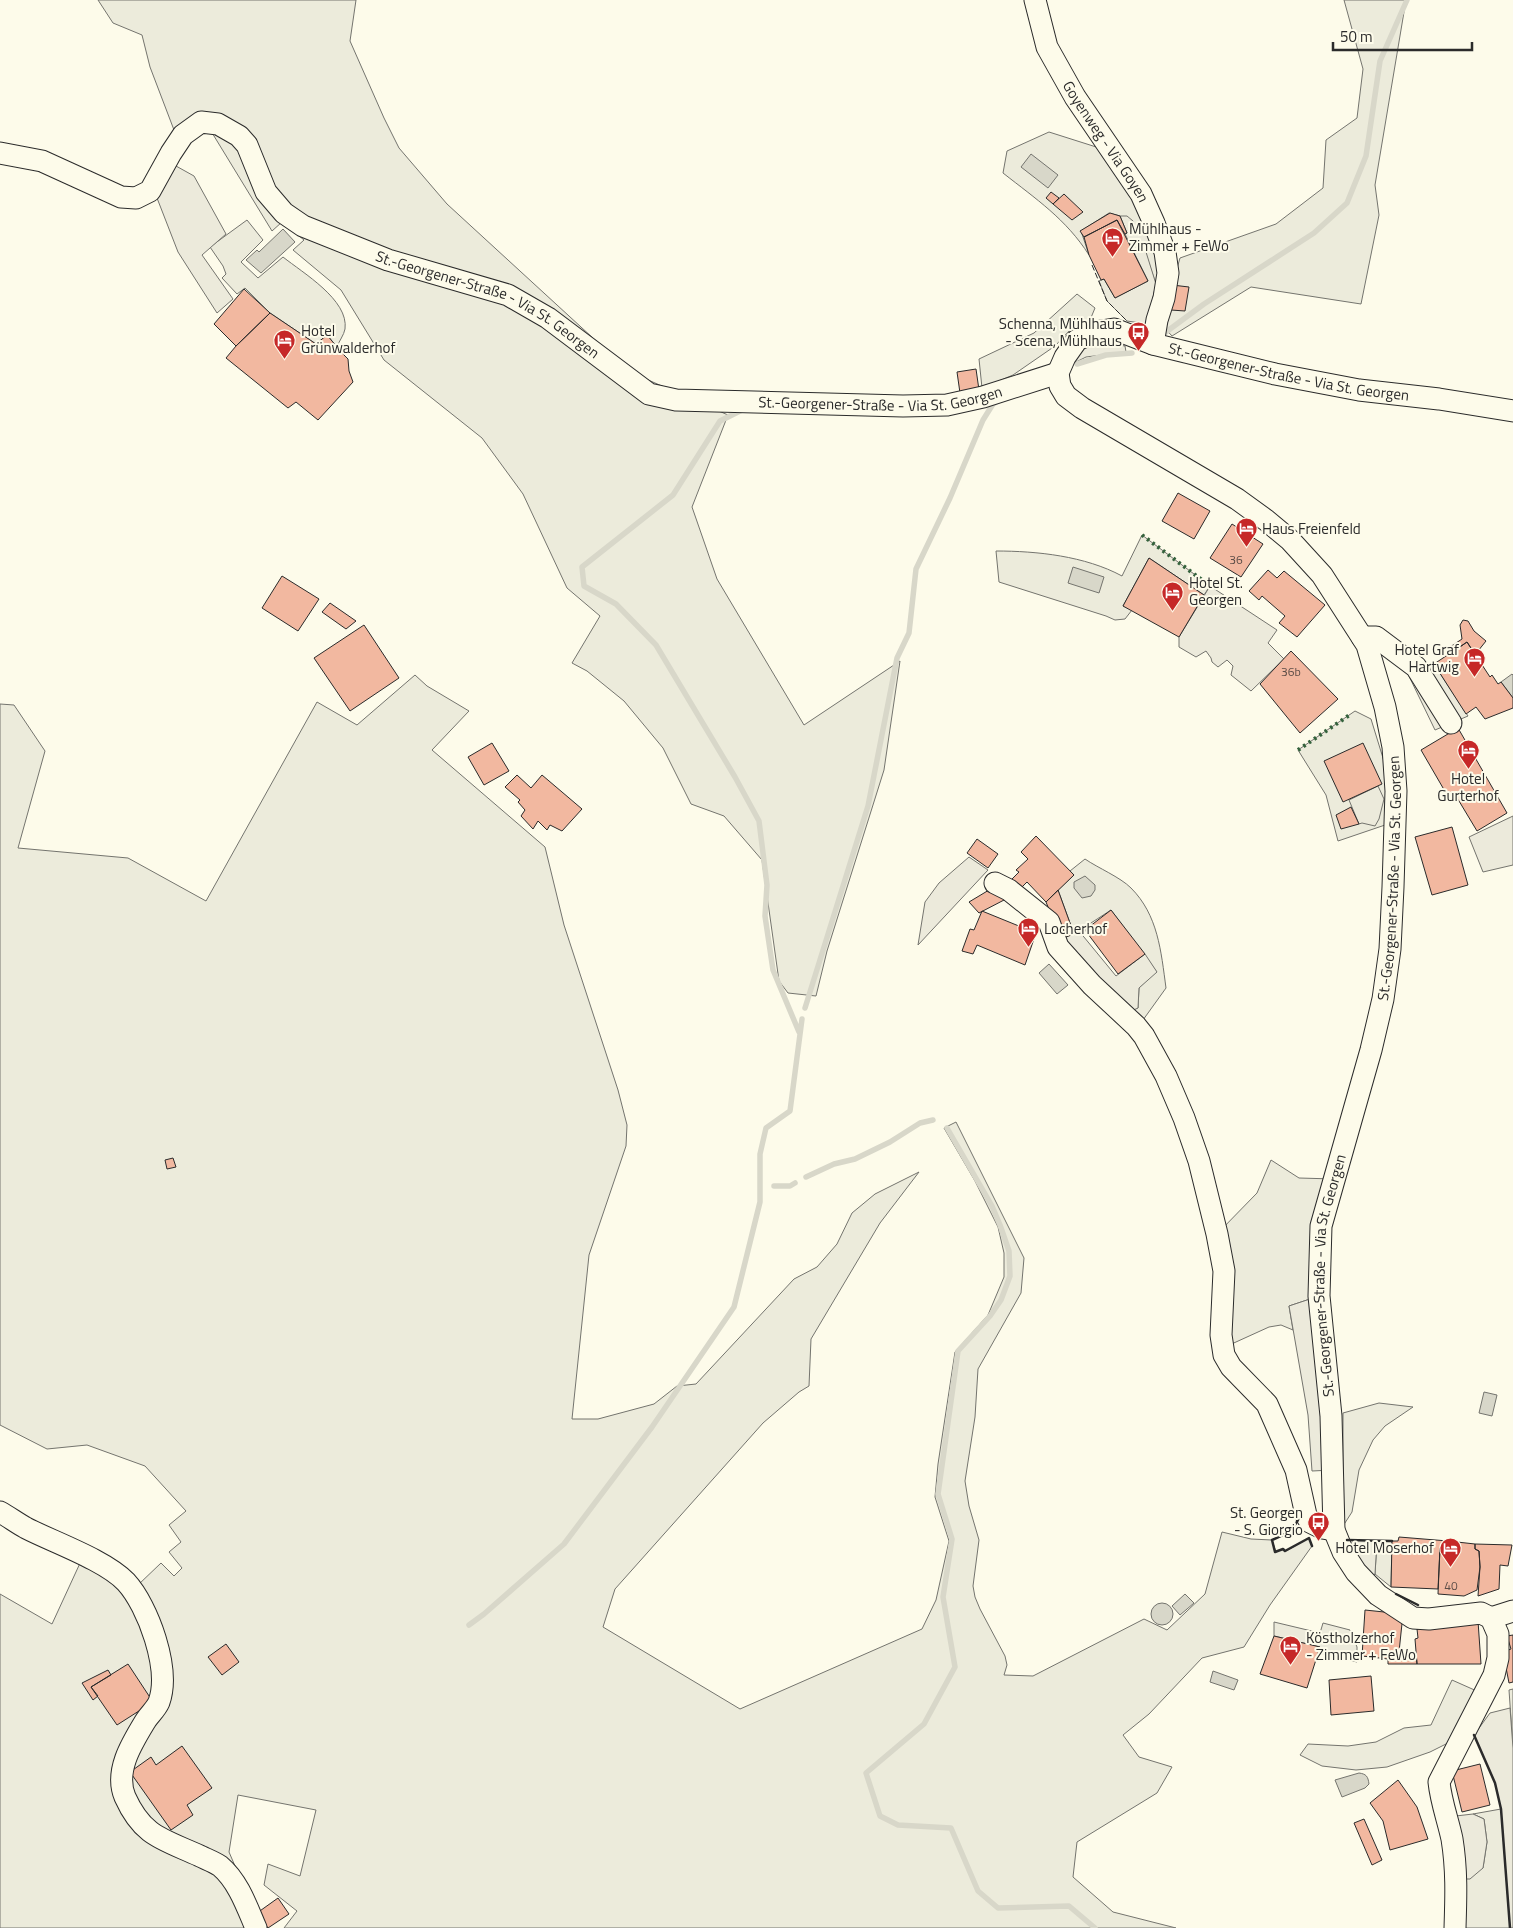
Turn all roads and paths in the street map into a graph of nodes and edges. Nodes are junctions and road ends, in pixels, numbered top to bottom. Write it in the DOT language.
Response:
graph roads {
  1 [pos="1035,0"];
  2 [pos="0,153"];
  3 [pos="1153,344"];
  4 [pos="1058,373"];
  5 [pos="1513,411"];
  6 [pos="1362,637"];
  7 [pos="1451,723"];
  8 [pos="995,884"];
  9 [pos="0,1512"];
  10 [pos="1334,1530"];
  11 [pos="1513,1611"];
  12 [pos="1491,1618"];
  13 [pos="256,1928"];
  14 [pos="1455,1928"];
  1 -- 3 [label="street, Goyenweg - Via Goyen"];
  2 -- 4 [label="street, St.-Georgener-Straße - Via St. Georgen"];
  3 -- 4 [label="street, St.-Georgener-Straße - Via St. Georgen"];
  3 -- 5 [label="street, St.-Georgener-Straße - Via St. Georgen"];
  4 -- 6 [label="street, St.-Georgener-Straße - Via St. Georgen"];
  6 -- 7 [label="street"];
  6 -- 10 [label="street, St.-Georgener-Straße - Via St. Georgen"];
  8 -- 10 [label="street"];
  9 -- 13 [label="street"];
  10 -- 12 [label="street, St.-Georgener-Straße - Via St. Georgen"];
  11 -- 12 [label="street, St.-Georgener-Straße - Via St. Georgen"];
  12 -- 14 [label="street"];
}
